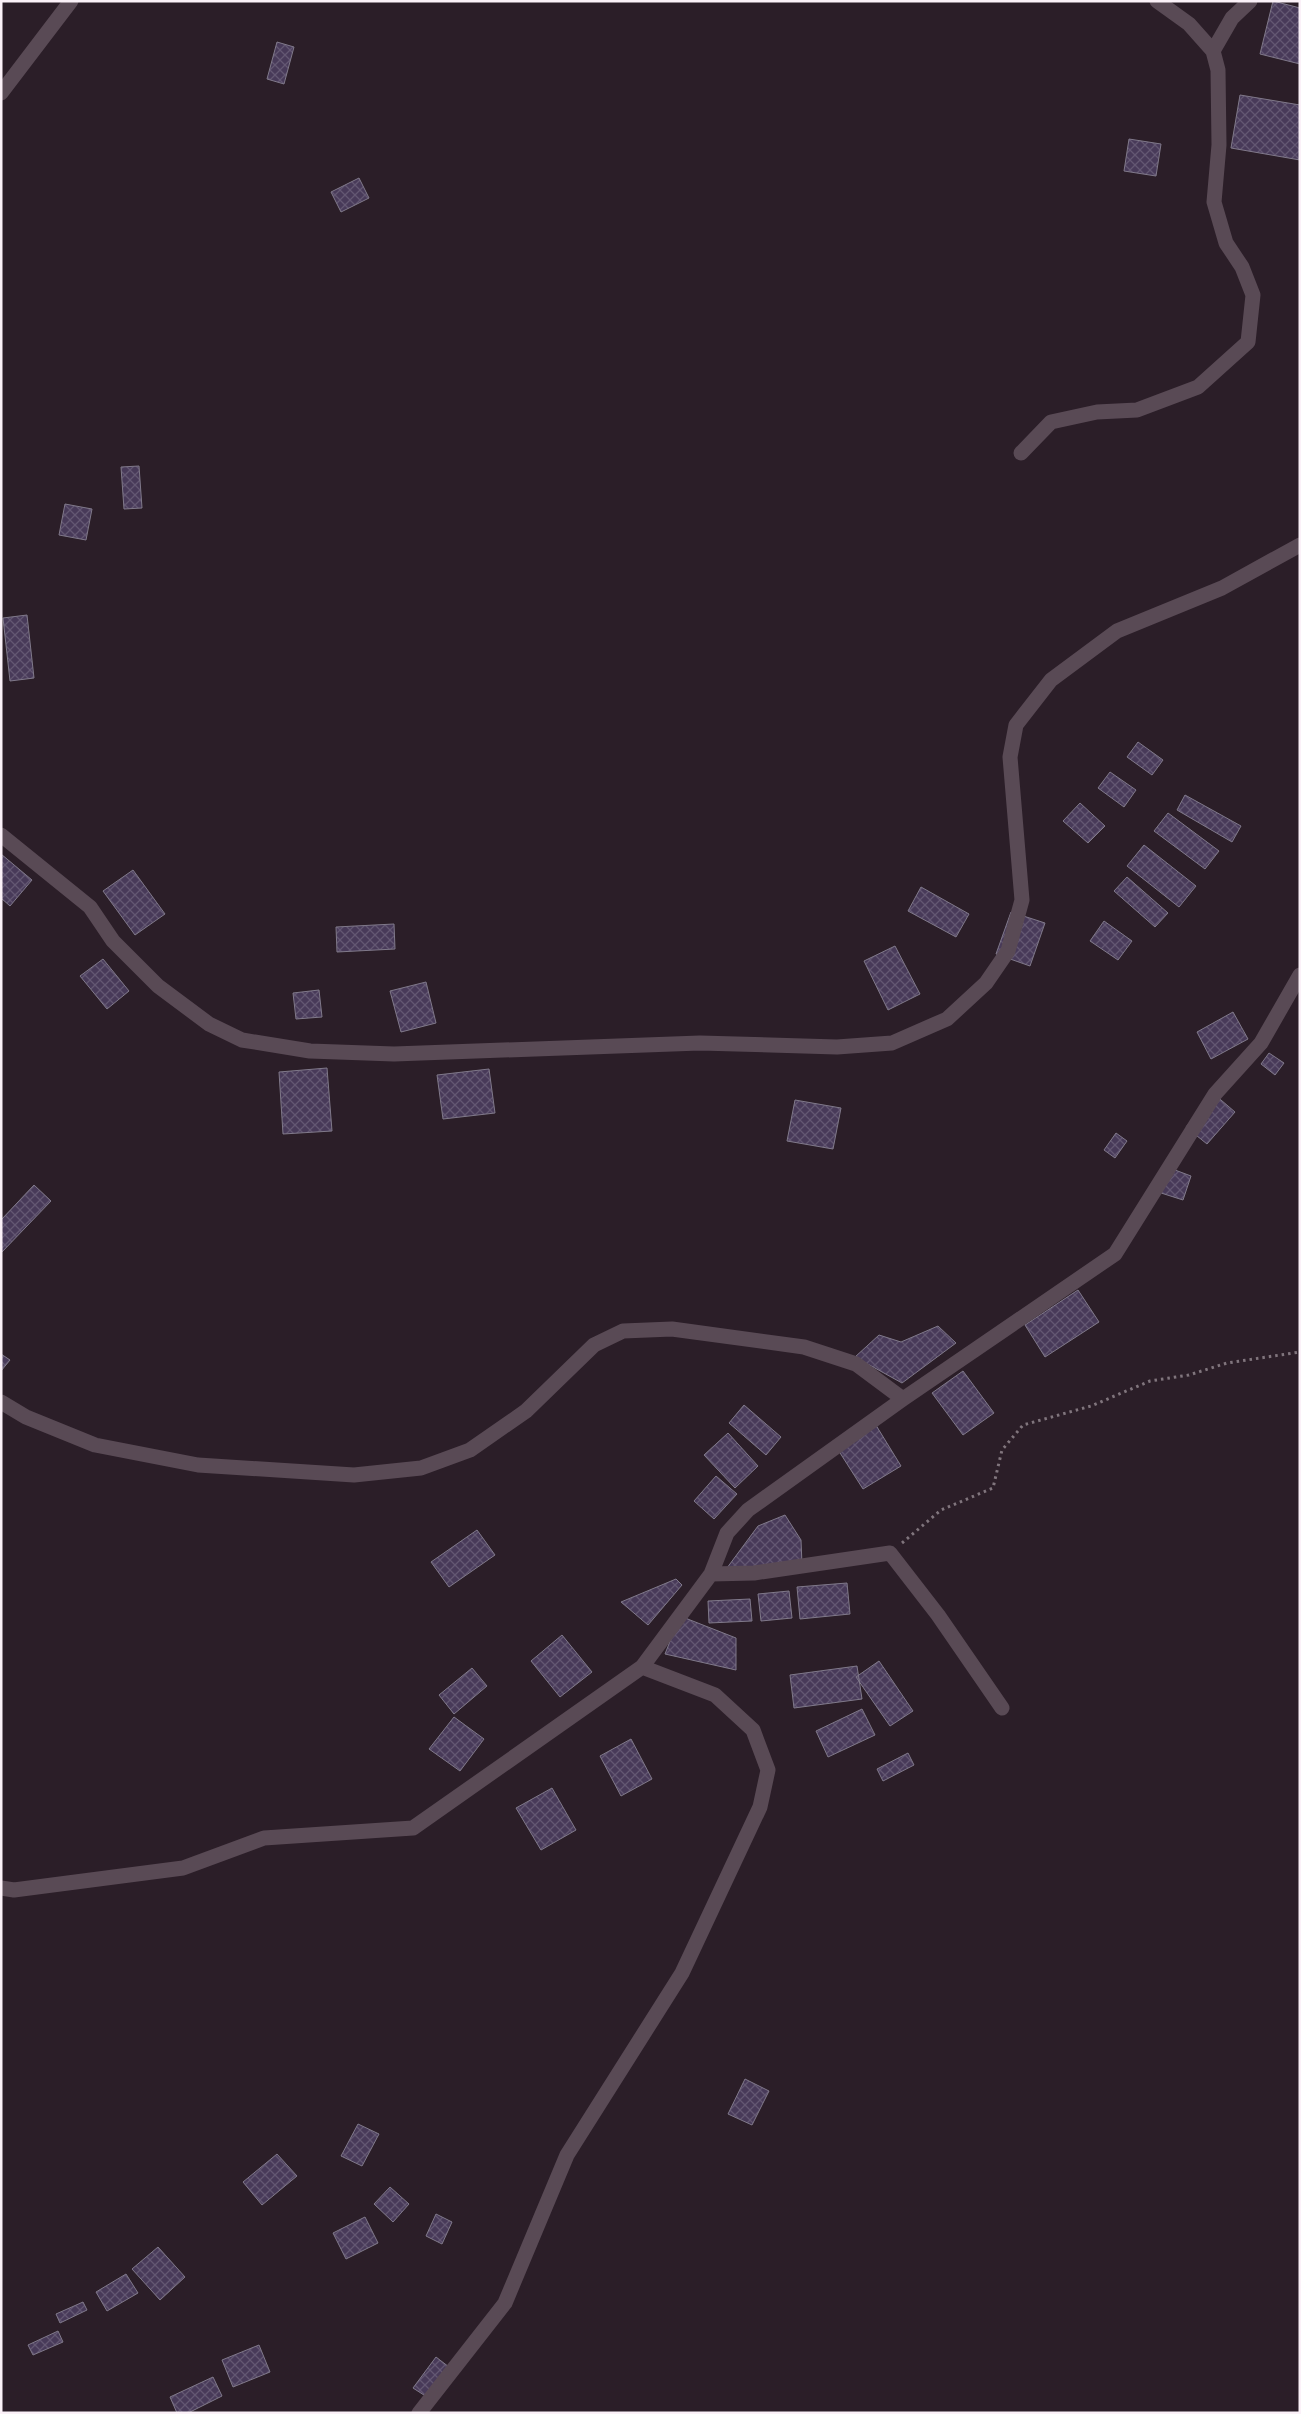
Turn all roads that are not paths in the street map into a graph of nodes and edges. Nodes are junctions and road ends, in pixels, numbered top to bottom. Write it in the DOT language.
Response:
graph roads {
  1 [pos="71,1"];
  2 [pos="1157,1"];
  3 [pos="1250,1"];
  4 [pos="1213,51"];
  5 [pos="1,93"];
  6 [pos="1021,453"];
  7 [pos="1300,545"];
  8 [pos="1,835"];
  9 [pos="1300,975"];
  10 [pos="903,1399"];
  11 [pos="1,1402"];
  12 [pos="711,1574"];
  13 [pos="642,1668"];
  14 [pos="1002,1708"];
  15 [pos="1,1888"];
  16 [pos="419,2413"];
  1 -- 5 [label="street"];
  2 -- 4 [label="street"];
  3 -- 4 [label="street"];
  4 -- 6 [label="street"];
  7 -- 8 [label="street"];
  9 -- 10 [label="street"];
  10 -- 11 [label="street"];
  10 -- 12 [label="street"];
  12 -- 13 [label="street"];
  12 -- 14 [label="street"];
  13 -- 15 [label="street"];
  13 -- 16 [label="street"];
}
